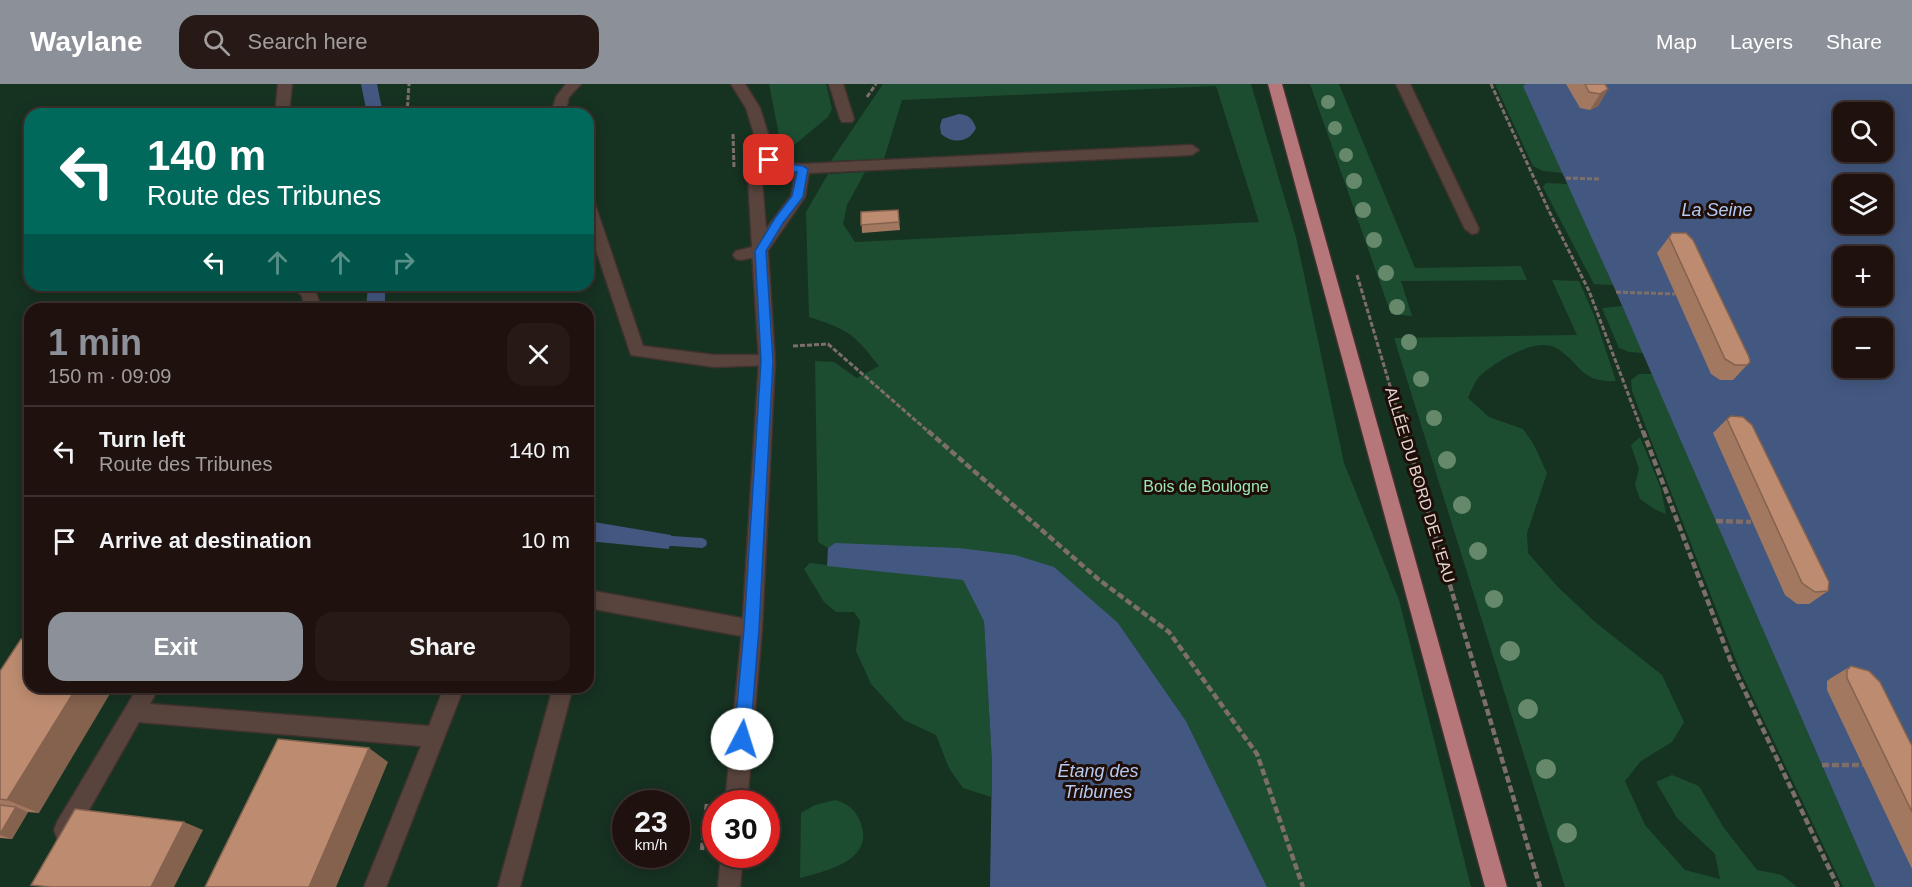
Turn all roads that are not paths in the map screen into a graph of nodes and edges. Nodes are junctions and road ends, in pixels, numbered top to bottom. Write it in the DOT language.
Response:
graph roads {
  1 [pos="285,84"];
  2 [pos="574,84"];
  3 [pos="738,84"];
  4 [pos="837,84"];
  5 [pos="1275,84"];
  6 [pos="1403,84"];
  7 [pos="283,108"];
  8 [pos="559,108"];
  9 [pos="847,119"];
  10 [pos="1192,150"];
  11 [pos="775,166"];
  12 [pos="803,169"];
  13 [pos="594,222"];
  14 [pos="1472,229"];
  15 [pos="760,251"];
  16 [pos="741,255"];
  17 [pos="767,354"];
  18 [pos="594,600"];
  19 [pos="752,629"];
  20 [pos="145,693"];
  21 [pos="452,693"];
  22 [pos="561,693"];
  23 [pos="134,712"];
  24 [pos="435,737"];
  25 [pos="737,790"];
  26 [pos="56,846"];
  27 [pos="731,868"];
  28 [pos="375,887"];
  29 [pos="509,887"];
  30 [pos="729,887"];
  31 [pos="1496,887"];
  1 -- 7 [label="street"];
  2 -- 8 [label="street"];
  3 -- 11 [label="street"];
  4 -- 9 [label="street"];
  5 -- 31 [label="main road, ALLÉE DU BORD DE L'EAU"];
  6 -- 14 [label="street"];
  10 -- 12 [label="street"];
  11 -- 12 [label="street"];
  11 -- 15 [label="street"];
  12 -- 15 [label="street"];
  13 -- 17 [label="street"];
  15 -- 16 [label="street"];
  15 -- 17 [label="street"];
  17 -- 19 [label="street"];
  18 -- 19 [label="street"];
  19 -- 25 [label="street"];
  20 -- 23 [label="street"];
  21 -- 24 [label="street"];
  22 -- 29 [label="street"];
  23 -- 24 [label="street"];
  23 -- 26 [label="street"];
  24 -- 28 [label="street"];
  27 -- 30 [label="street"];
}
